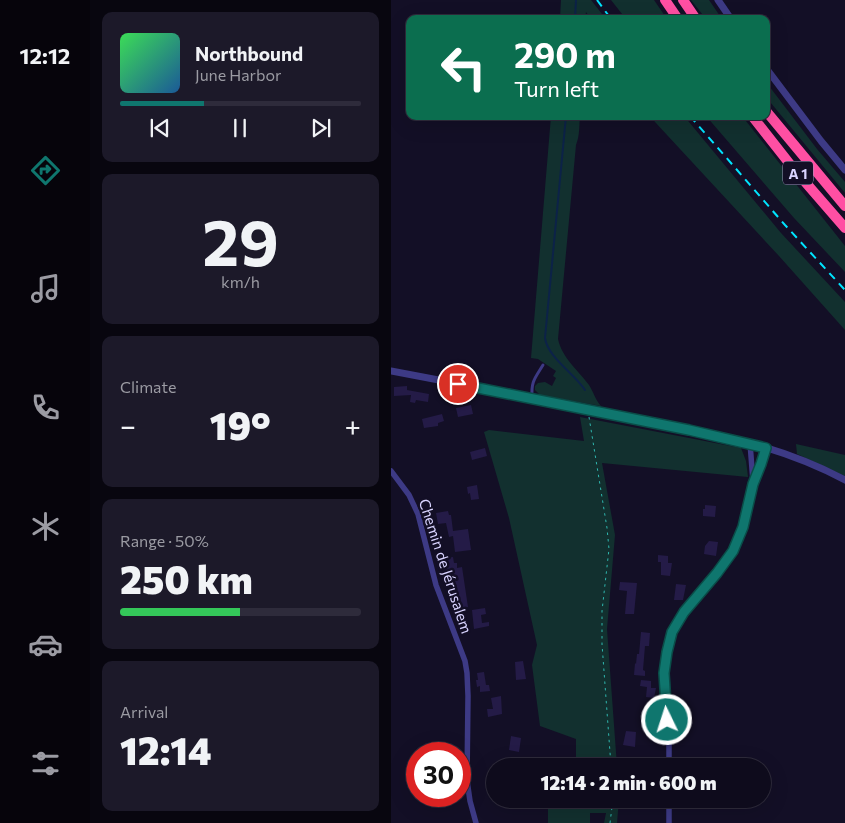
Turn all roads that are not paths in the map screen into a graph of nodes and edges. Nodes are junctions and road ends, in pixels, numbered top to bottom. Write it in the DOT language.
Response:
graph roads {
  1 [pos="665,0"];
  2 [pos="683,0"];
  3 [pos="718,0"];
  4 [pos="675,15"];
  5 [pos="693,15"];
  6 [pos="728,15"];
  7 [pos="770,74"];
  8 [pos="770,115"];
  9 [pos="755,120"];
  10 [pos="845,170"];
  11 [pos="845,206"];
  12 [pos="845,228"];
  13 [pos="543,365"];
  14 [pos="391,372"];
  15 [pos="532,399"];
  16 [pos="750,443"];
  17 [pos="766,448"];
  18 [pos="391,471"];
  19 [pos="845,480"];
  20 [pos="753,484"];
  21 [pos="669,758"];
  22 [pos="669,808"];
  23 [pos="476,823"];
  24 [pos="669,823"];
  1 -- 4 [label="highway"];
  2 -- 5 [label="highway"];
  3 -- 6 [label="street"];
  7 -- 10 [label="street"];
  8 -- 11 [label="highway, A 1"];
  9 -- 12 [label="highway, A 1"];
  13 -- 15 [label="lane"];
  14 -- 15 [label="street"];
  15 -- 16 [label="street"];
  16 -- 17 [label="street"];
  16 -- 20 [label="street"];
  17 -- 19 [label="street"];
  17 -- 20 [label="street"];
  18 -- 23 [label="street, Chemin de Jérusalem"];
  20 -- 21 [label="street"];
  22 -- 24 [label="street"];
}
